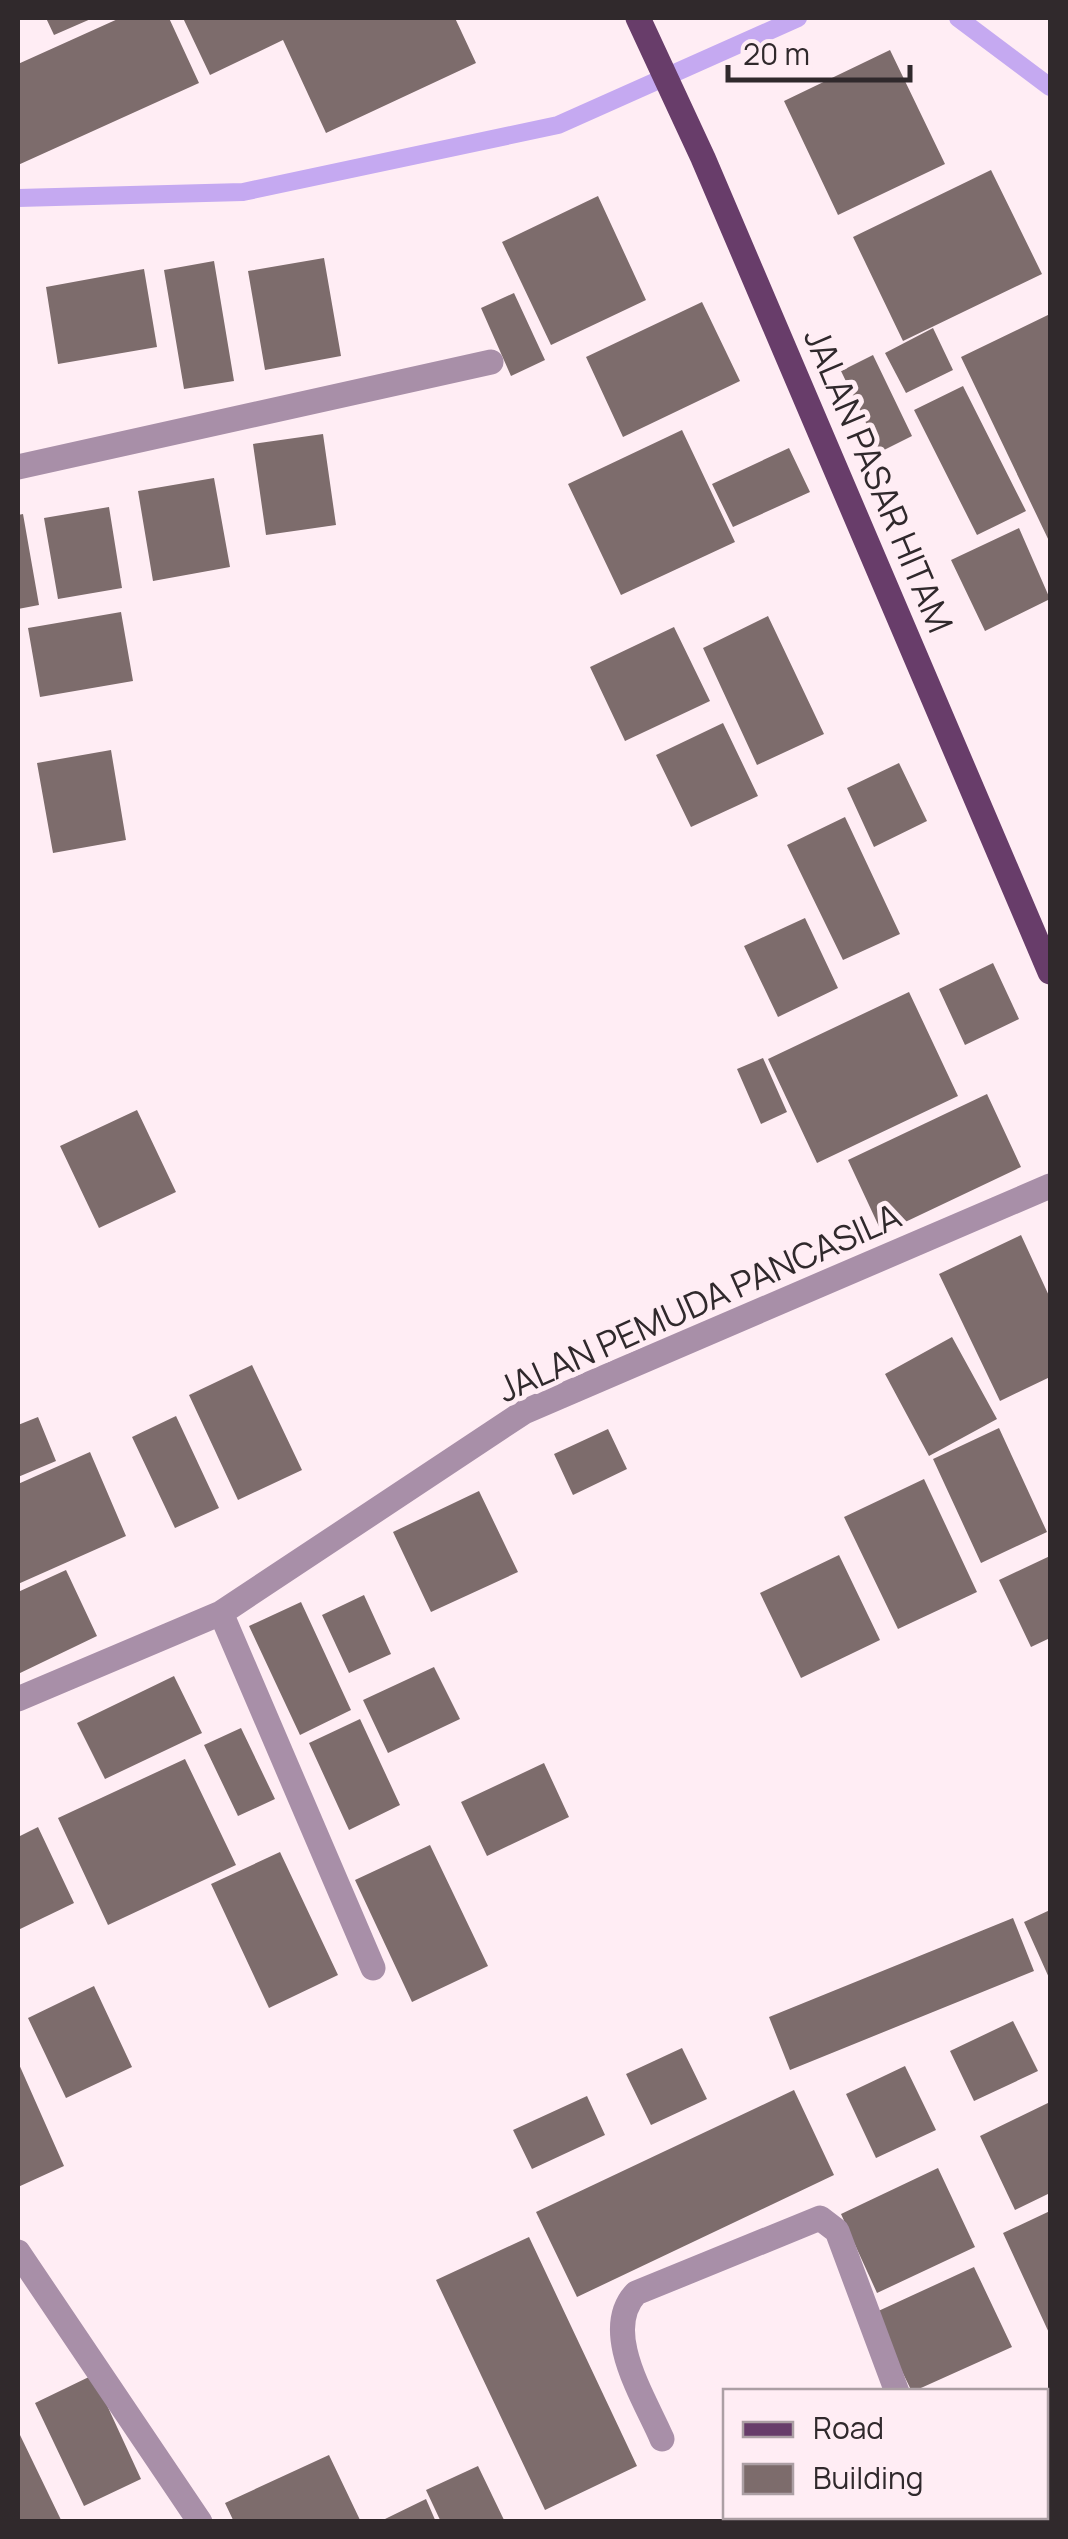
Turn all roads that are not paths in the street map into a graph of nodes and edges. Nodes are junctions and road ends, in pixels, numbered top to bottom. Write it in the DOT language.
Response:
graph roads {
  1 [pos="642,26"];
  2 [pos="491,362"];
  3 [pos="18,467"];
  4 [pos="1050,972"];
  5 [pos="1050,1186"];
  6 [pos="222,1613"];
  7 [pos="18,1699"];
  8 [pos="373,1968"];
  9 [pos="18,2252"];
  10 [pos="896,2389"];
  11 [pos="662,2439"];
  12 [pos="200,2522"];
  1 -- 4 [label="main road, JALAN PASAR HITAM"];
  2 -- 3 [label="street"];
  5 -- 6 [label="street, JALAN PEMUDA PANCASILA"];
  6 -- 7 [label="street, JALAN PEMUDA PANCASILA"];
  6 -- 8 [label="street"];
  9 -- 12 [label="street"];
  10 -- 11 [label="street"];
}
